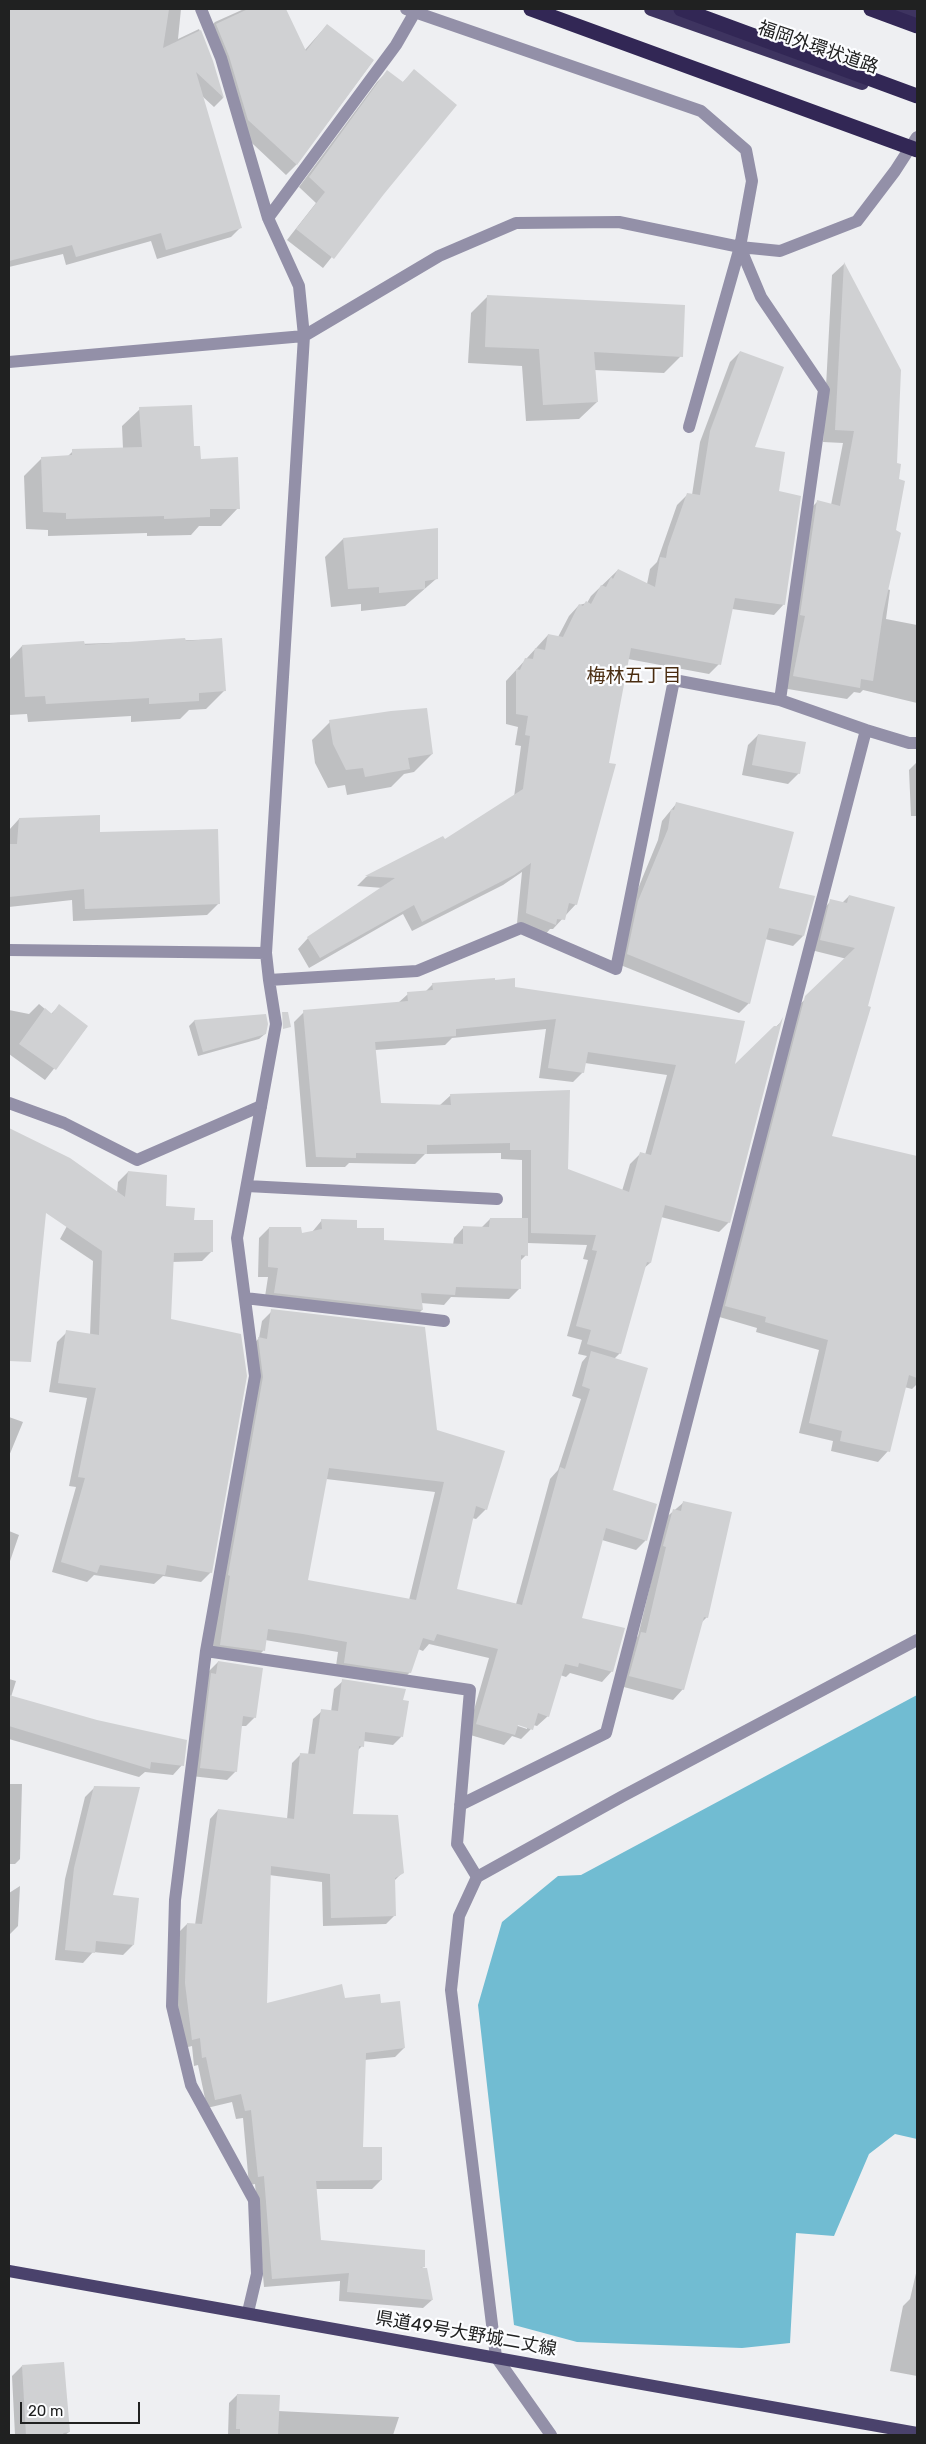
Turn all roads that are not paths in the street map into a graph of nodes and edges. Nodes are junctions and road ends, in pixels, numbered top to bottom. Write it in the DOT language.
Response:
graph roads {
  1 [pos="201,9"];
  2 [pos="531,9"];
  3 [pos="651,9"];
  4 [pos="681,9"];
  5 [pos="871,9"];
  6 [pos="894,9"];
  7 [pos="411,10"];
  8 [pos="917,17"];
  9 [pos="917,26"];
  10 [pos="917,96"];
  11 [pos="917,101"];
  12 [pos="917,137"];
  13 [pos="917,150"];
  14 [pos="268,218"];
  15 [pos="740,247"];
  16 [pos="304,336"];
  17 [pos="9,362"];
  18 [pos="689,427"];
  19 [pos="780,700"];
  20 [pos="866,730"];
  21 [pos="917,742"];
  22 [pos="9,950"];
  23 [pos="266,953"];
  24 [pos="269,980"];
  25 [pos="9,1103"];
  26 [pos="261,1106"];
  27 [pos="247,1186"];
  28 [pos="497,1199"];
  29 [pos="245,1298"];
  30 [pos="444,1321"];
  31 [pos="917,1640"];
  32 [pos="206,1651"];
  33 [pos="460,1805"];
  34 [pos="477,1877"];
  35 [pos="9,2271"];
  36 [pos="248,2312"];
  37 [pos="496,2357"];
  38 [pos="917,2433"];
  39 [pos="551,2435"];
  1 -- 14 [label="street"];
  2 -- 13 [label="highway, bridge"];
  3 -- 11 [label="highway, 福岡外環状道路"];
  4 -- 10 [label="highway"];
  5 -- 9 [label="highway"];
  6 -- 8 [label="highway"];
  7 -- 14 [label="street"];
  7 -- 15 [label="street"];
  12 -- 15 [label="street"];
  14 -- 16 [label="street"];
  15 -- 16 [label="street"];
  15 -- 18 [label="street"];
  15 -- 19 [label="street"];
  16 -- 17 [label="street"];
  16 -- 23 [label="street"];
  19 -- 20 [label="street"];
  19 -- 24 [label="street"];
  20 -- 21 [label="street"];
  20 -- 33 [label="street"];
  22 -- 23 [label="street"];
  23 -- 24 [label="street"];
  24 -- 26 [label="street"];
  25 -- 26 [label="street"];
  26 -- 27 [label="street"];
  27 -- 28 [label="street"];
  27 -- 29 [label="street"];
  29 -- 30 [label="street"];
  29 -- 32 [label="street"];
  31 -- 34 [label="street"];
  32 -- 33 [label="street"];
  32 -- 36 [label="street"];
  33 -- 34 [label="street"];
  34 -- 37 [label="street"];
  35 -- 36 [label="main road, 県道49号大野城二丈線"];
  36 -- 37 [label="main road, 県道49号大野城二丈線"];
  37 -- 38 [label="main road, 県道49号大野城二丈線"];
  37 -- 39 [label="street"];
}
